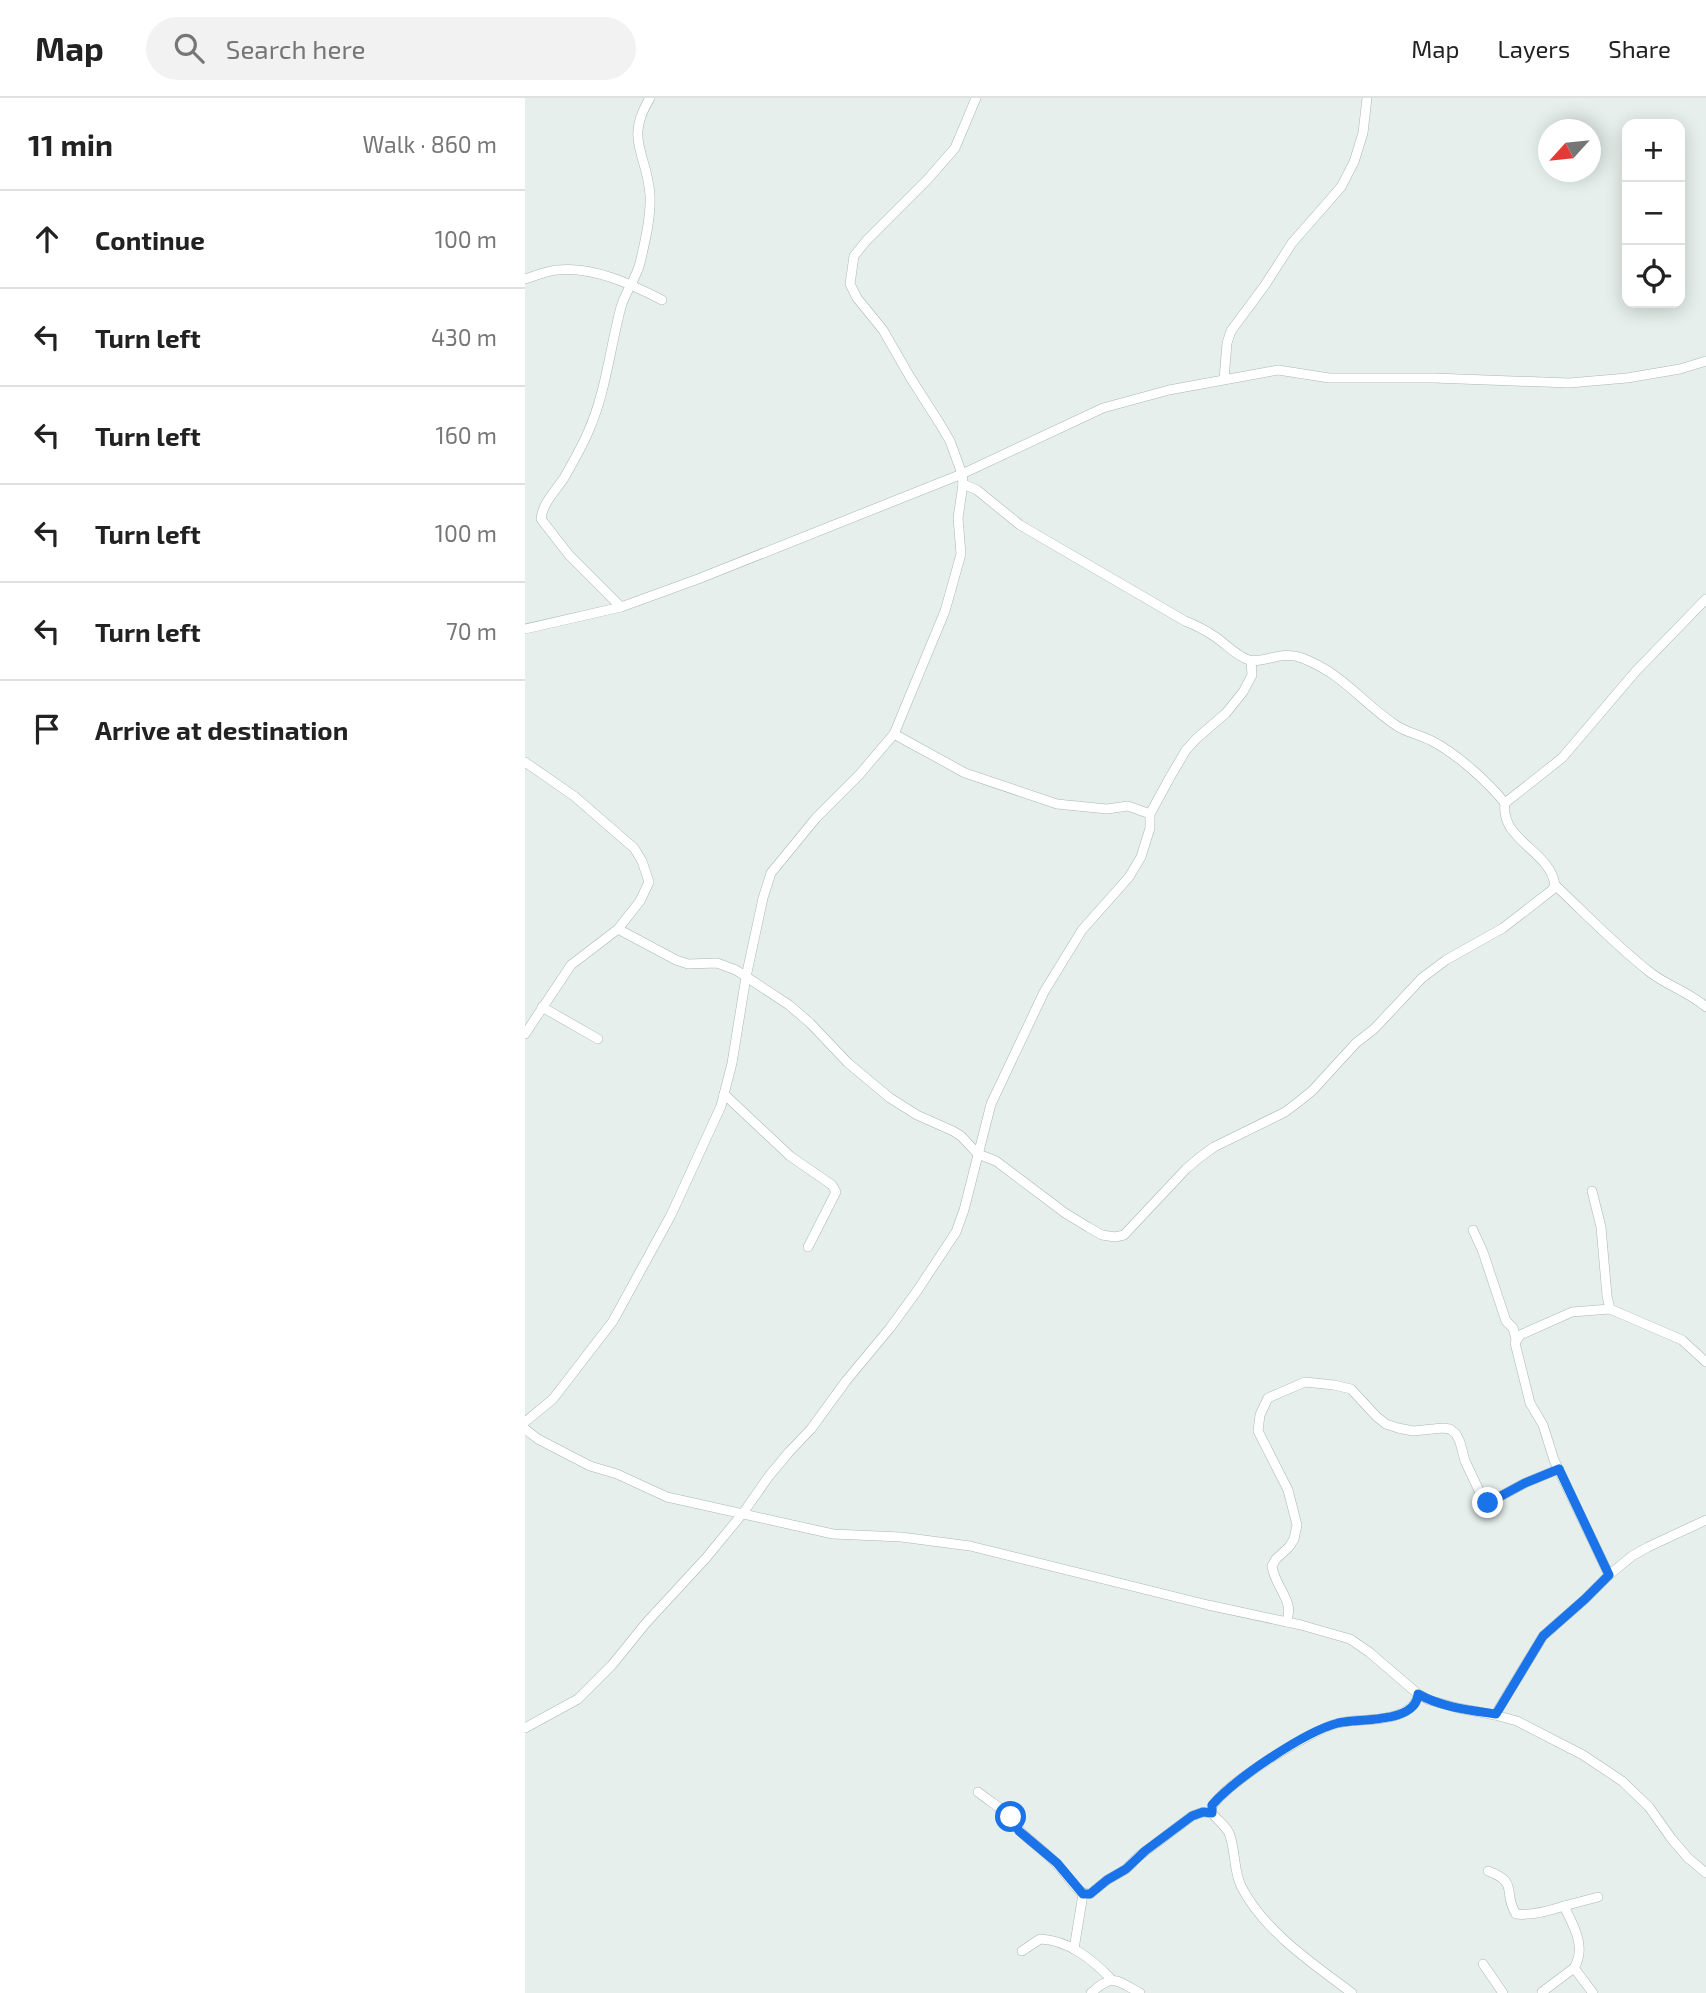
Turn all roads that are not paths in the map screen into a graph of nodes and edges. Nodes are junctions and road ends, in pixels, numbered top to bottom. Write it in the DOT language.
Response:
graph roads {
  1 [pos="650,98"];
  2 [pos="976,98"];
  3 [pos="1367,98"];
  4 [pos="525,279"];
  5 [pos="632,285"];
  6 [pos="662,300"];
  7 [pos="1706,361"];
  8 [pos="1224,379"];
  9 [pos="962,479"];
  10 [pos="1706,599"];
  11 [pos="621,607"];
  12 [pos="525,629"];
  13 [pos="1251,661"];
  14 [pos="894,734"];
  15 [pos="525,761"];
  16 [pos="1508,800"];
  17 [pos="1150,814"];
  18 [pos="1555,885"];
  19 [pos="618,929"];
  20 [pos="746,977"];
  21 [pos="542,1007"];
  22 [pos="1706,1007"];
  23 [pos="525,1034"];
  24 [pos="598,1039"];
  25 [pos="724,1094"];
  26 [pos="978,1154"];
  27 [pos="1592,1191"];
  28 [pos="1473,1230"];
  29 [pos="808,1247"];
  30 [pos="1610,1309"];
  31 [pos="1516,1339"];
  32 [pos="1706,1362"];
  33 [pos="525,1422"];
  34 [pos="525,1429"];
  35 [pos="1559,1469"];
  36 [pos="743,1513"];
  37 [pos="1706,1520"];
  38 [pos="1609,1575"];
  39 [pos="1286,1622"];
  40 [pos="1418,1694"];
  41 [pos="1496,1714"];
  42 [pos="525,1728"];
  43 [pos="978,1792"];
  44 [pos="1212,1813"];
  45 [pos="1488,1871"];
  46 [pos="1706,1873"];
  47 [pos="1083,1894"];
  48 [pos="1598,1897"];
  49 [pos="1564,1906"];
  50 [pos="1074,1949"];
  51 [pos="1022,1951"];
  52 [pos="1483,1964"];
  53 [pos="1574,1968"];
  54 [pos="1112,1980"];
  55 [pos="1542,1992"];
  56 [pos="1091,1993"];
  57 [pos="1140,1993"];
  58 [pos="1352,1993"];
  59 [pos="1503,1993"];
  60 [pos="1593,1993"];
  1 -- 5 [label="street"];
  2 -- 9 [label="street"];
  3 -- 8 [label="street"];
  4 -- 5 [label="street"];
  5 -- 6 [label="street"];
  5 -- 11 [label="street"];
  7 -- 8 [label="street"];
  8 -- 9 [label="street"];
  9 -- 11 [label="street"];
  9 -- 13 [label="street"];
  9 -- 14 [label="street"];
  10 -- 16 [label="street"];
  11 -- 12 [label="street"];
  13 -- 16 [label="street"];
  13 -- 17 [label="street"];
  14 -- 17 [label="street"];
  14 -- 20 [label="street"];
  15 -- 19 [label="street"];
  16 -- 18 [label="street"];
  17 -- 26 [label="street"];
  18 -- 22 [label="street"];
  18 -- 26 [label="street"];
  19 -- 20 [label="street"];
  19 -- 21 [label="street"];
  20 -- 25 [label="street"];
  20 -- 26 [label="street"];
  21 -- 23 [label="street"];
  21 -- 24 [label="street"];
  25 -- 29 [label="street"];
  25 -- 33 [label="street"];
  26 -- 36 [label="street"];
  27 -- 30 [label="street"];
  28 -- 31 [label="street"];
  30 -- 31 [label="street"];
  30 -- 32 [label="street"];
  31 -- 35 [label="street"];
  34 -- 36 [label="street"];
  35 -- 38 [label="street"];
  35 -- 39 [label="street"];
  36 -- 39 [label="street"];
  36 -- 42 [label="street"];
  37 -- 38 [label="street"];
  38 -- 41 [label="street"];
  39 -- 40 [label="street"];
  40 -- 41 [label="street"];
  40 -- 44 [label="street"];
  41 -- 46 [label="street"];
  43 -- 47 [label="street"];
  44 -- 47 [label="street"];
  44 -- 58 [label="street"];
  45 -- 49 [label="street"];
  47 -- 50 [label="street"];
  48 -- 49 [label="street"];
  49 -- 53 [label="street"];
  50 -- 51 [label="street"];
  50 -- 54 [label="street"];
  52 -- 59 [label="street"];
  53 -- 55 [label="street"];
  53 -- 60 [label="street"];
  54 -- 56 [label="street"];
  54 -- 57 [label="street"];
}
